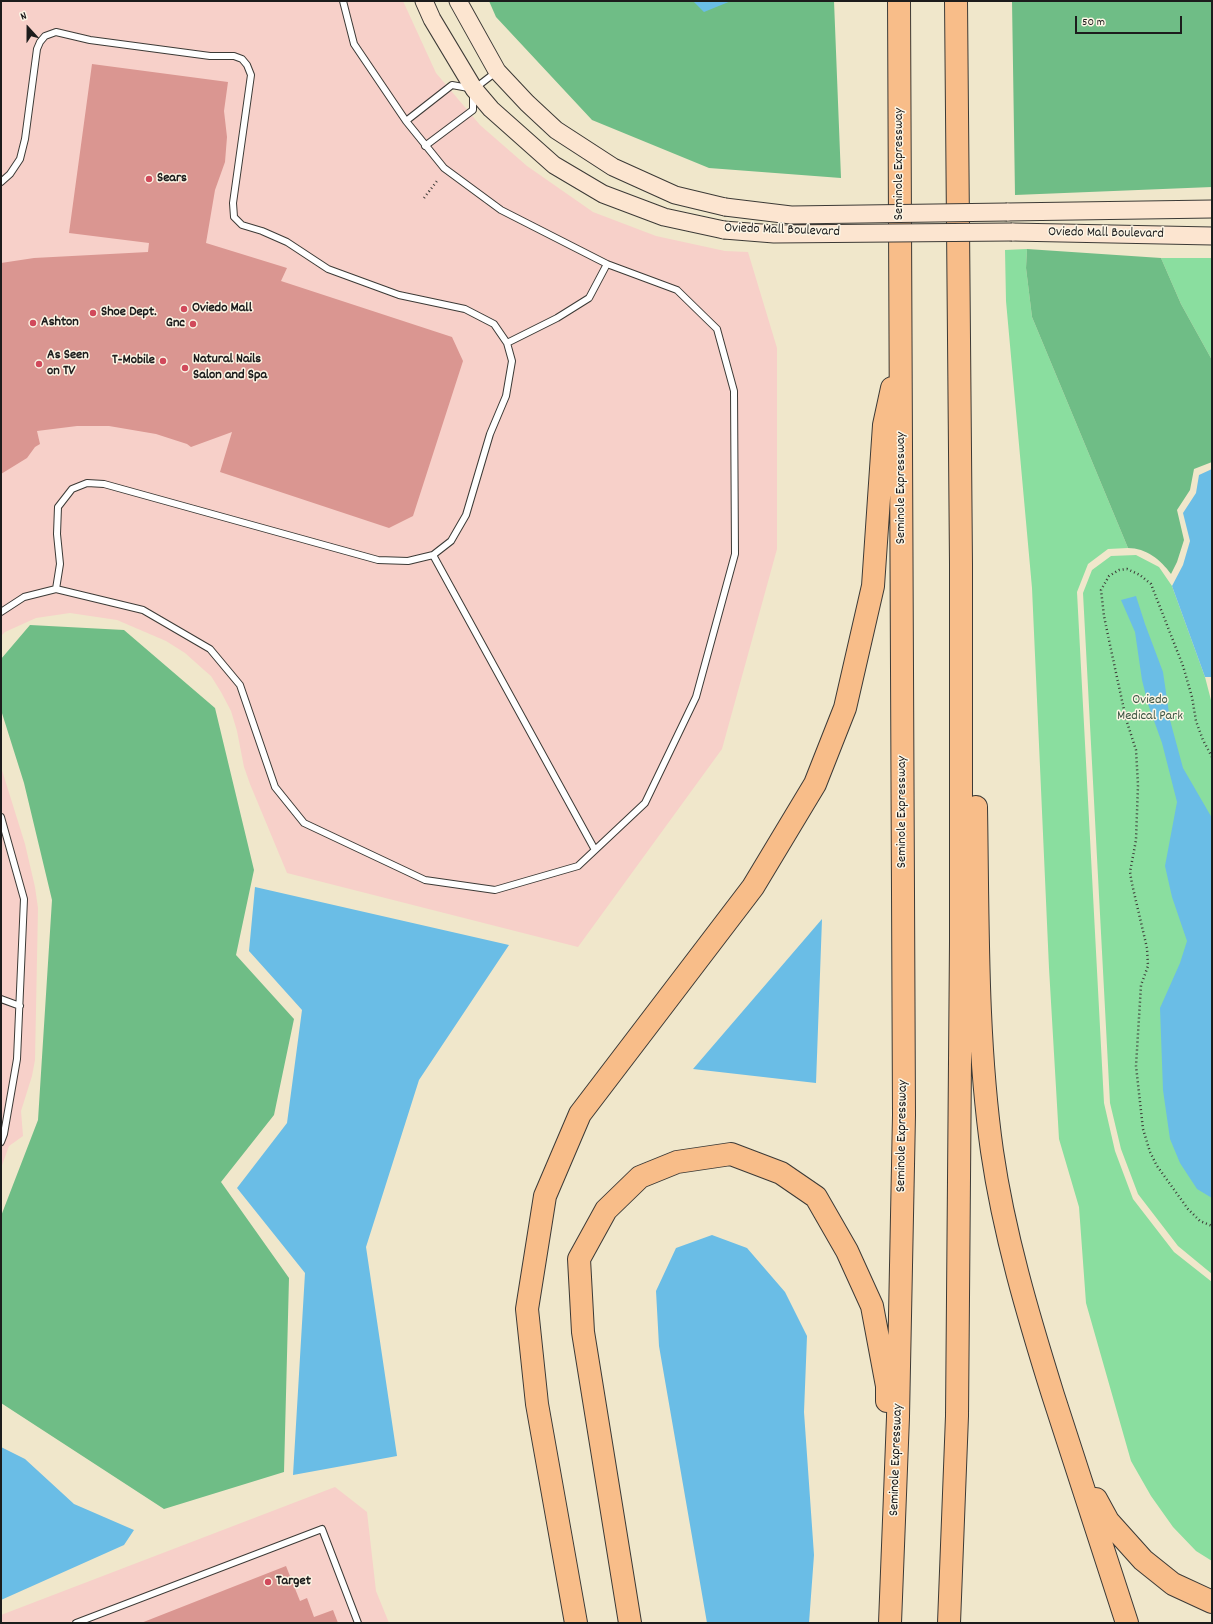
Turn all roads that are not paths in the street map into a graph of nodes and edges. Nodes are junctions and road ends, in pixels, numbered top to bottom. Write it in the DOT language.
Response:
graph roads {
  1 [pos="343,1"];
  2 [pos="424,1"];
  3 [pos="458,1"];
  4 [pos="899,1"];
  5 [pos="956,1"];
  6 [pos="497,72"];
  7 [pos="474,89"];
  8 [pos="406,121"];
  9 [pos="425,146"];
  10 [pos="1,182"];
  11 [pos="1212,209"];
  12 [pos="1212,236"];
  13 [pos="607,264"];
  14 [pos="507,343"];
  15 [pos="893,428"];
  16 [pos="433,555"];
  17 [pos="961,564"];
  18 [pos="56,589"];
  19 [pos="1,612"];
  20 [pos="1,817"];
  21 [pos="595,850"];
  22 [pos="1,999"];
  23 [pos="20,1006"];
  24 [pos="1,1142"];
  25 [pos="1071,1453"];
  26 [pos="893,1572"];
  27 [pos="1212,1602"];
  28 [pos="88,1621"];
  29 [pos="76,1623"];
  30 [pos="358,1623"];
  31 [pos="576,1623"];
  32 [pos="630,1623"];
  33 [pos="890,1623"];
  34 [pos="949,1623"];
  35 [pos="1127,1623"];
  1 -- 8 [label="lane"];
  2 -- 7 [label="street, Oviedo Mall Boulevard"];
  3 -- 6 [label="street, Oviedo Mall Boulevard"];
  4 -- 15 [label="highway, Seminole Expressway"];
  5 -- 17 [label="highway"];
  6 -- 7 [label="lane"];
  6 -- 11 [label="street, Oviedo Mall Boulevard, bridge"];
  7 -- 8 [label="lane"];
  7 -- 9 [label="lane"];
  7 -- 12 [label="street, Oviedo Mall Boulevard, bridge"];
  8 -- 9 [label="lane"];
  9 -- 13 [label="lane"];
  10 -- 14 [label="lane"];
  13 -- 14 [label="lane"];
  13 -- 21 [label="lane"];
  14 -- 16 [label="lane"];
  15 -- 26 [label="highway, Seminole Expressway"];
  15 -- 31 [label="highway"];
  16 -- 18 [label="lane"];
  16 -- 21 [label="lane"];
  17 -- 25 [label="highway"];
  17 -- 34 [label="highway"];
  18 -- 19 [label="lane"];
  18 -- 21 [label="lane"];
  20 -- 23 [label="lane"];
  22 -- 23 [label="lane"];
  23 -- 24 [label="lane"];
  25 -- 27 [label="highway"];
  25 -- 35 [label="highway"];
  26 -- 32 [label="highway"];
  26 -- 33 [label="highway, Seminole Expressway"];
  28 -- 29 [label="lane"];
  28 -- 30 [label="lane"];
}
